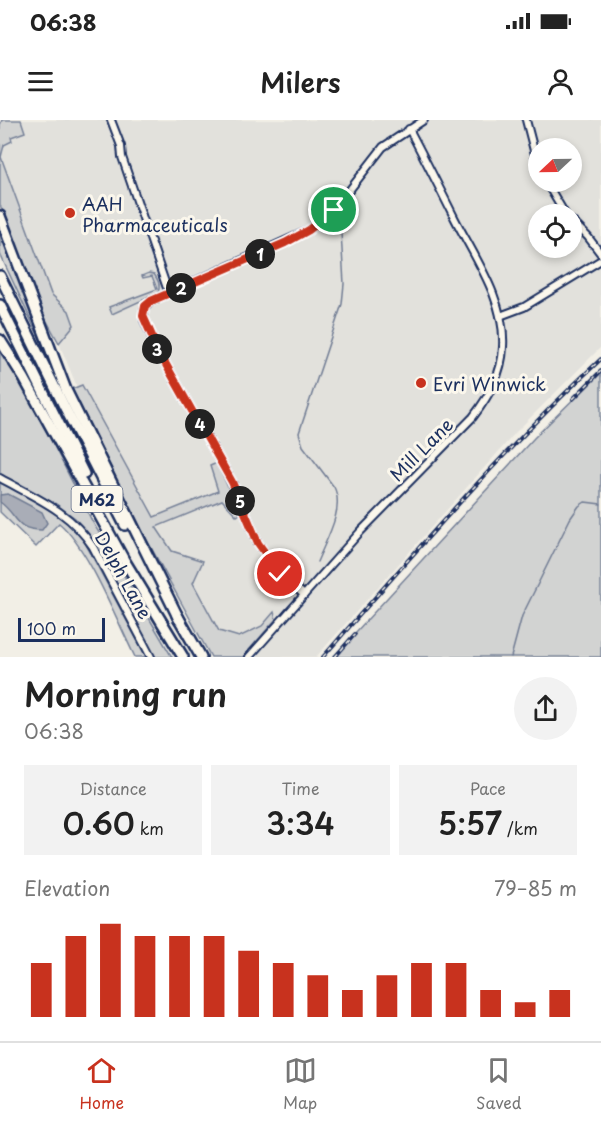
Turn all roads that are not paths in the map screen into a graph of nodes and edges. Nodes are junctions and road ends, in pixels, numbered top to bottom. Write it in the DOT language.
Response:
graph roads {
  1 [pos="111,120"];
  2 [pos="424,120"];
  3 [pos="526,120"];
  4 [pos="409,129"];
  5 [pos="531,138"];
  6 [pos="0,216"];
  7 [pos="582,231"];
  8 [pos="601,254"];
  9 [pos="601,260"];
  10 [pos="0,276"];
  11 [pos="169,294"];
  12 [pos="0,305"];
  13 [pos="500,316"];
  14 [pos="0,340"];
  15 [pos="0,478"];
  16 [pos="304,595"];
  17 [pos="179,619"];
  18 [pos="167,630"];
  19 [pos="151,657"];
  20 [pos="183,657"];
  21 [pos="201,657"];
  22 [pos="249,657"];
  1 -- 11 [label="street"];
  2 -- 4 [label="street"];
  3 -- 5 [label="street"];
  4 -- 11 [label="street"];
  4 -- 13 [label="street, Mill Lane"];
  6 -- 17 [label="highway"];
  7 -- 8 [label="street"];
  9 -- 13 [label="street"];
  10 -- 17 [label="highway, M62"];
  11 -- 16 [label="street"];
  12 -- 18 [label="highway, M62"];
  13 -- 16 [label="street, Mill Lane"];
  14 -- 18 [label="highway"];
  15 -- 19 [label="street, Delph Lane"];
  16 -- 22 [label="street, Mill Lane"];
  17 -- 21 [label="highway, M62"];
  18 -- 20 [label="highway, M62"];
}
